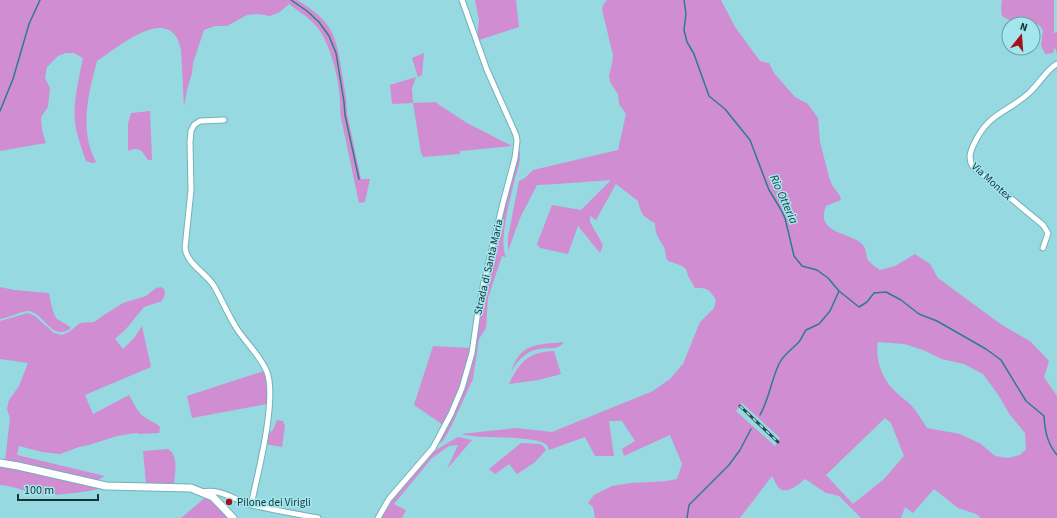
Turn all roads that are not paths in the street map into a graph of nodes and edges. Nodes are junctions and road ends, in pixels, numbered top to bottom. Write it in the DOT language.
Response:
graph roads {
  1 [pos="462,0"];
  2 [pos="1057,64"];
  3 [pos="224,120"];
  4 [pos="1043,248"];
  5 [pos="0,463"];
  6 [pos="202,492"];
  7 [pos="251,505"];
  8 [pos="233,518"];
  9 [pos="318,518"];
  10 [pos="378,518"];
  1 -- 10 [label="street, Strada di Santa Maria"];
  2 -- 4 [label="street, Via Montex"];
  3 -- 7 [label="street"];
  5 -- 6 [label="main road"];
  6 -- 7 [label="street"];
  6 -- 8 [label="main road"];
  7 -- 9 [label="street"];
}
